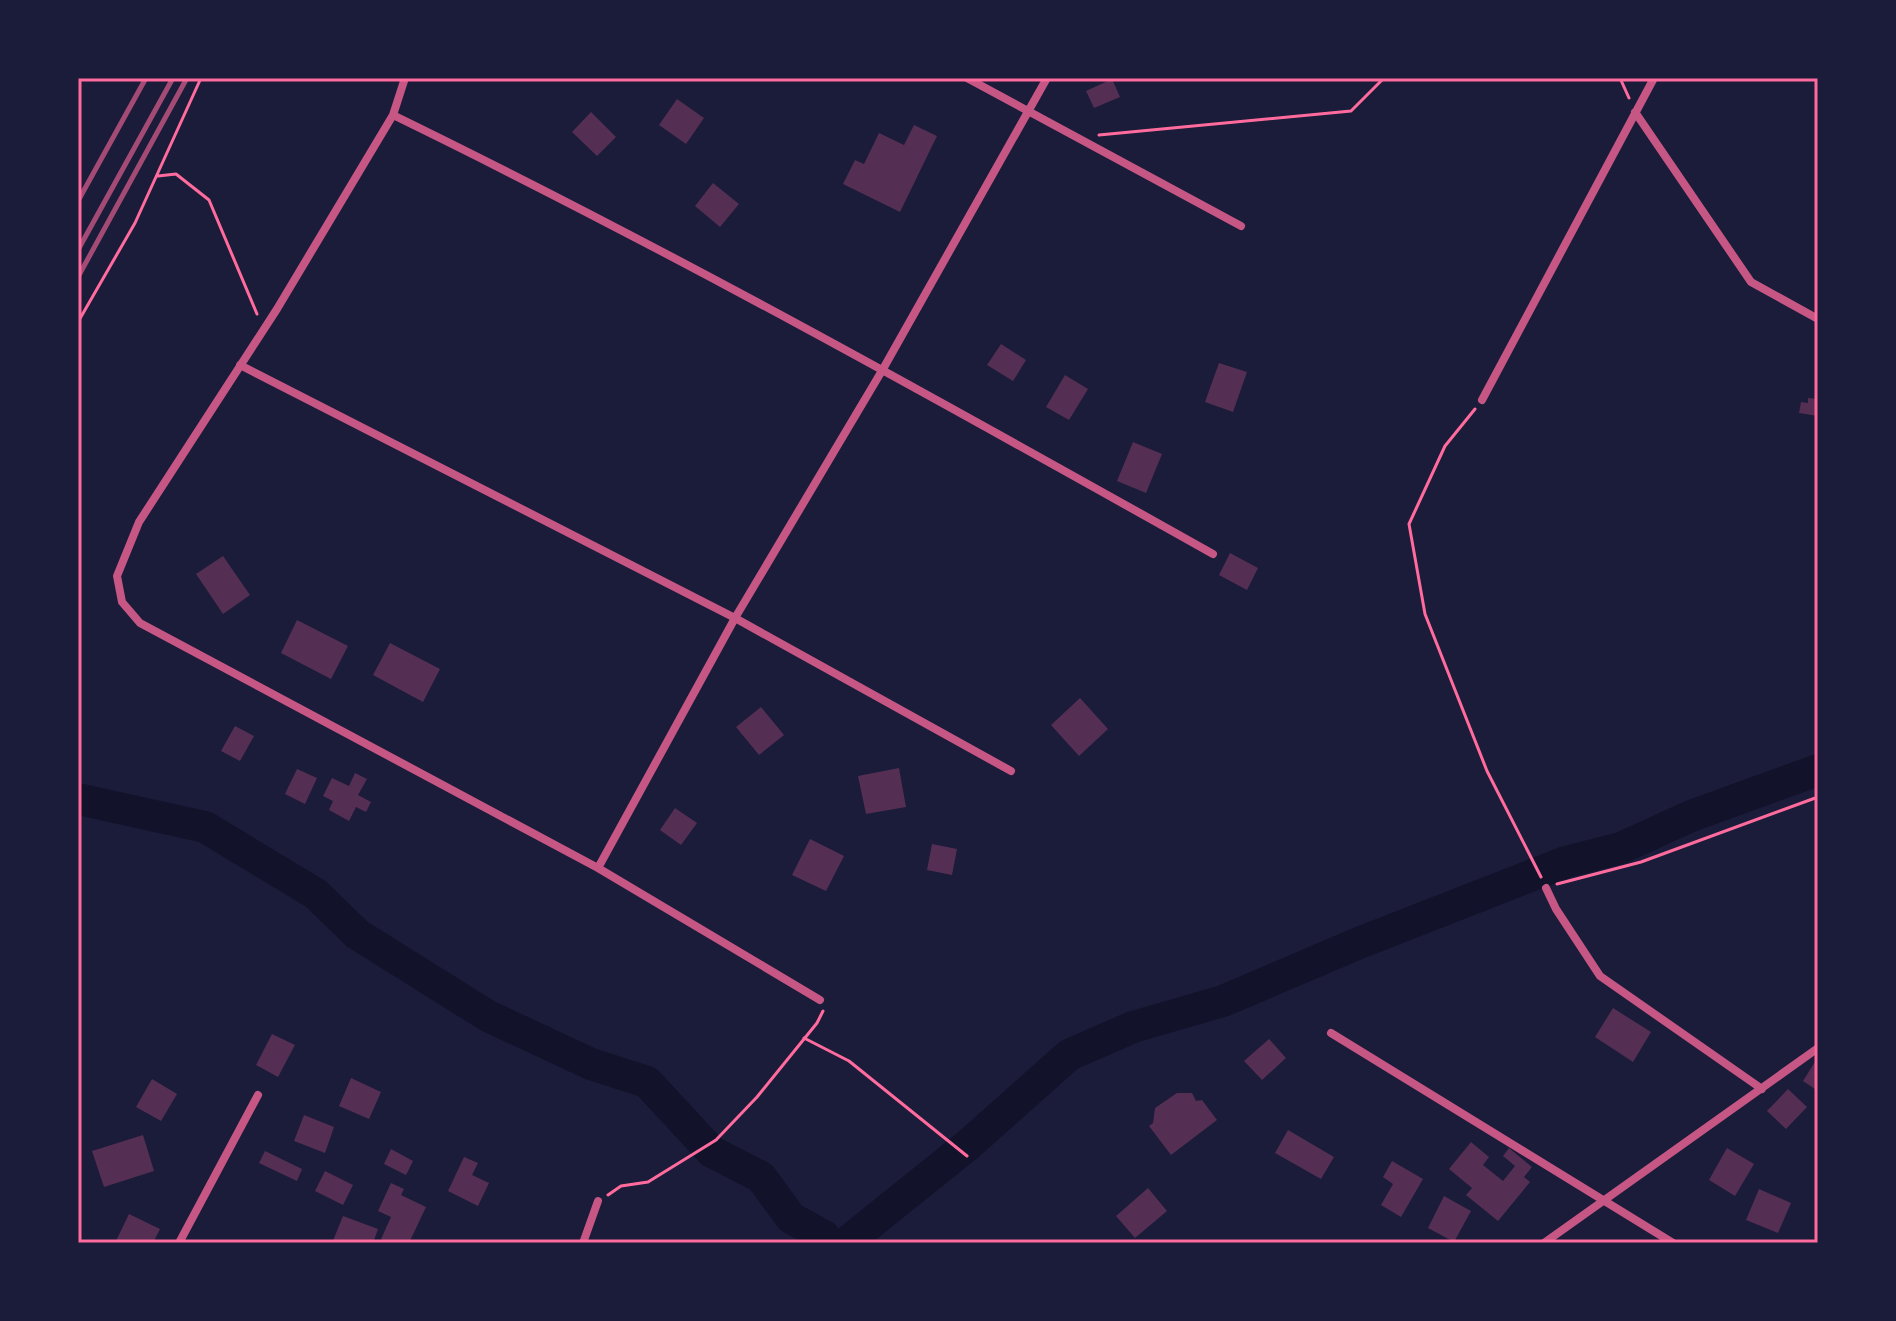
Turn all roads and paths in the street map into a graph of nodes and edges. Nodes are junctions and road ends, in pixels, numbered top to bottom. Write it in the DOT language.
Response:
graph roads {
  1 [pos="201,78"];
  2 [pos="405,78"];
  3 [pos="967,78"];
  4 [pos="1047,78"];
  5 [pos="1384,78"];
  6 [pos="1620,78"];
  7 [pos="1654,78"];
  8 [pos="1029,111"];
  9 [pos="1635,112"];
  10 [pos="393,115"];
  11 [pos="1072,138"];
  12 [pos="156,176"];
  13 [pos="1241,226"];
  14 [pos="1818,319"];
  15 [pos="78,322"];
  16 [pos="264,329"];
  17 [pos="240,365"];
  18 [pos="883,369"];
  19 [pos="1482,400"];
  20 [pos="1213,554"];
  21 [pos="735,618"];
  22 [pos="1011,771"];
  23 [pos="1818,797"];
  24 [pos="598,868"];
  25 [pos="1546,888"];
  26 [pos="820,1000"];
  27 [pos="1331,1033"];
  28 [pos="804,1038"];
  29 [pos="1818,1048"];
  30 [pos="1762,1089"];
  31 [pos="258,1095"];
  32 [pos="967,1156"];
  33 [pos="598,1201"];
  34 [pos="1605,1202"];
  35 [pos="179,1243"];
  36 [pos="583,1243"];
  37 [pos="1544,1243"];
  38 [pos="1673,1243"];
  1 -- 12 [label="path"];
  2 -- 10 [label="street"];
  3 -- 8 [label="street"];
  4 -- 8 [label="street"];
  5 -- 11 [label="path"];
  6 -- 9 [label="path"];
  7 -- 9 [label="street"];
  8 -- 11 [label="street"];
  8 -- 18 [label="street"];
  9 -- 14 [label="street"];
  9 -- 19 [label="street"];
  10 -- 16 [label="street"];
  10 -- 18 [label="street"];
  11 -- 13 [label="street"];
  12 -- 15 [label="path"];
  12 -- 16 [label="path"];
  16 -- 17 [label="street"];
  17 -- 21 [label="street"];
  17 -- 24 [label="street"];
  18 -- 20 [label="street"];
  18 -- 21 [label="street"];
  19 -- 25 [label="path"];
  21 -- 22 [label="street"];
  21 -- 24 [label="street"];
  23 -- 25 [label="path"];
  24 -- 26 [label="street"];
  25 -- 30 [label="street"];
  26 -- 28 [label="path"];
  27 -- 34 [label="street"];
  28 -- 32 [label="path"];
  28 -- 33 [label="path"];
  29 -- 30 [label="street"];
  30 -- 34 [label="street"];
  31 -- 35 [label="street"];
  33 -- 36 [label="street"];
  34 -- 37 [label="street"];
  34 -- 38 [label="street"];
}
